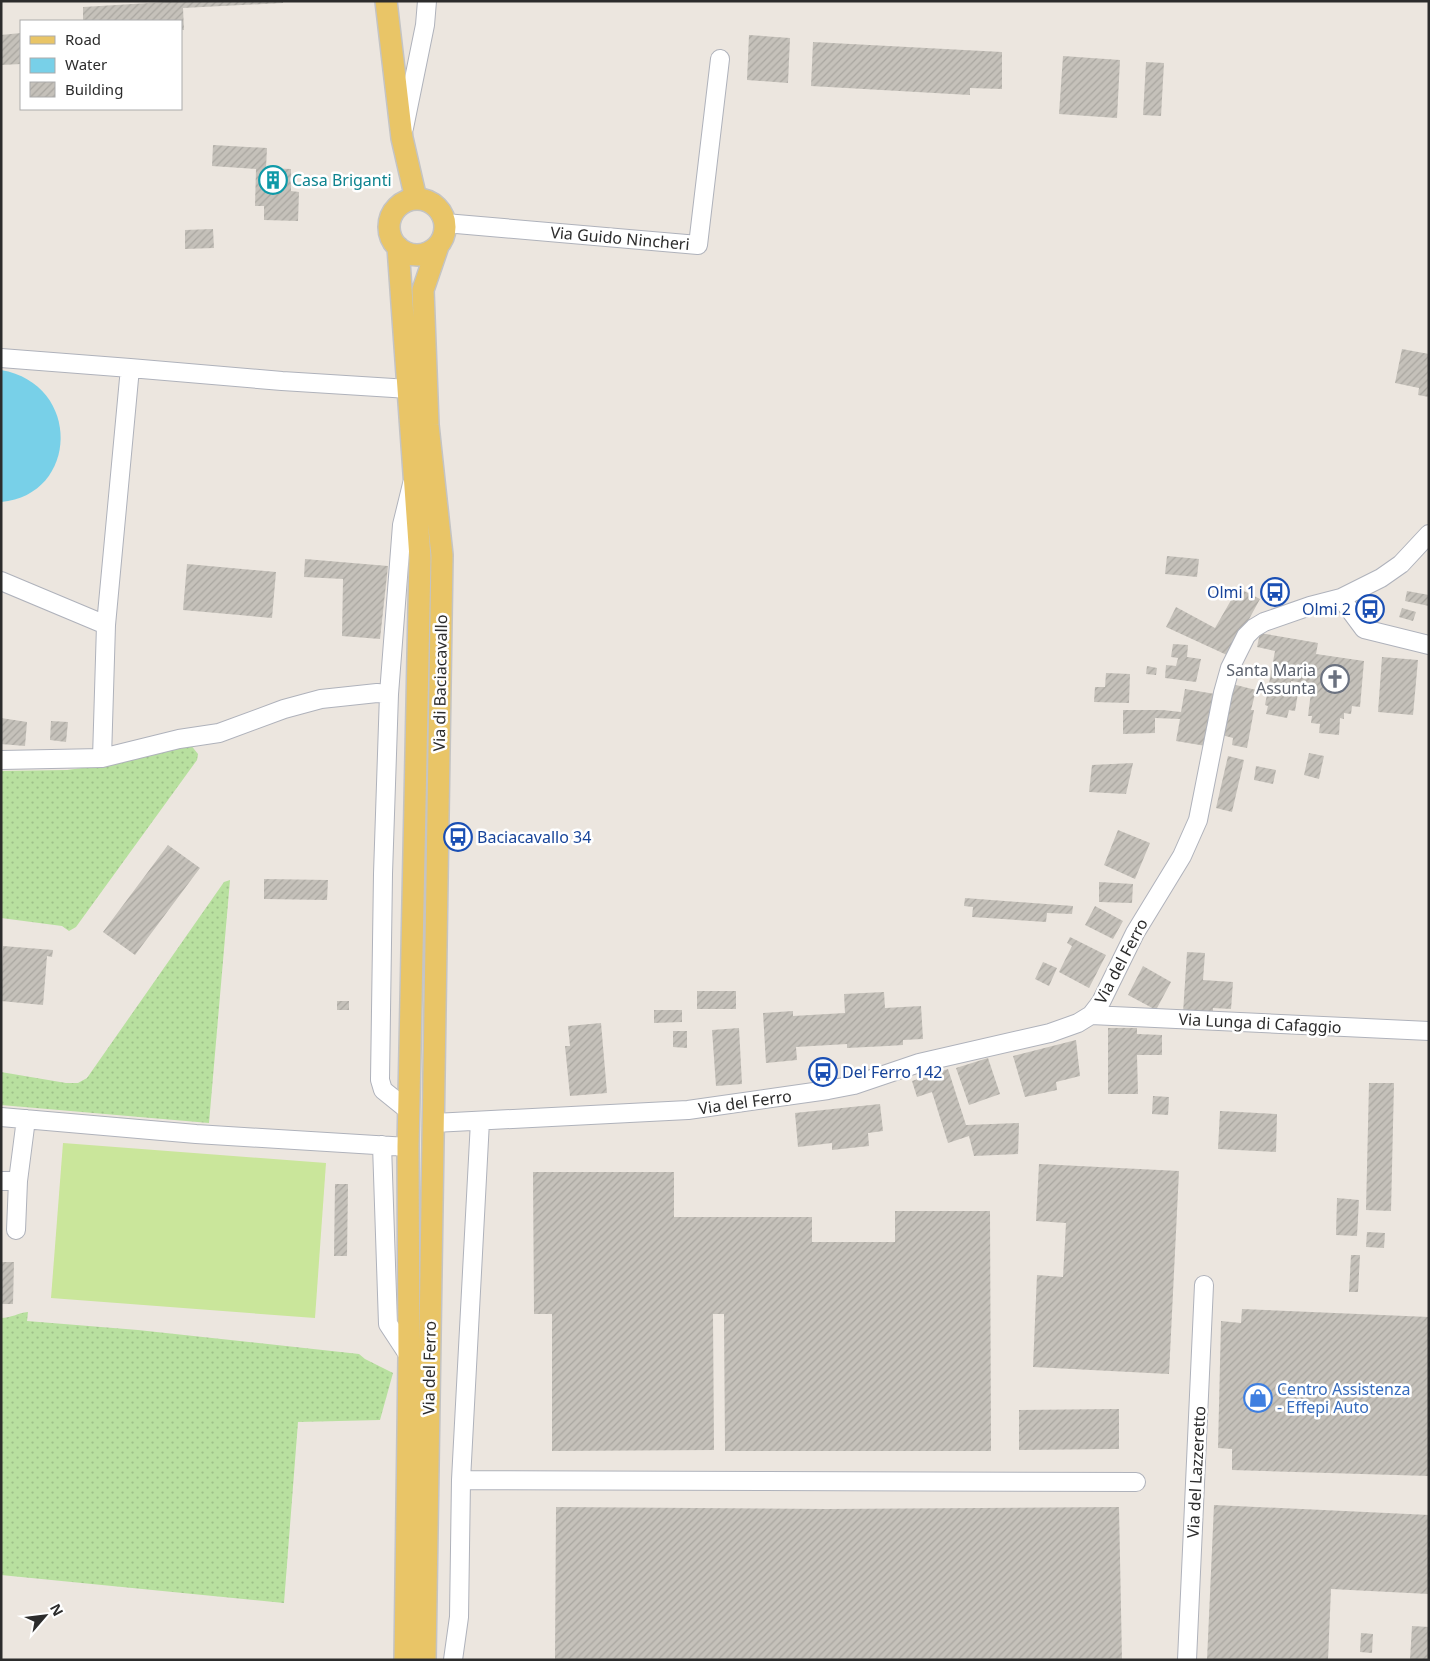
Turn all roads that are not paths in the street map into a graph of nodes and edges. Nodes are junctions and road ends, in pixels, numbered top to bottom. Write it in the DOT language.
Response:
graph roads {
  1 [pos="386,1"];
  2 [pos="427,1"];
  3 [pos="720,59"];
  4 [pos="402,138"];
  5 [pos="416,199"];
  6 [pos="445,223"];
  7 [pos="438,246"];
  8 [pos="398,247"];
  9 [pos="1,358"];
  10 [pos="130,368"];
  11 [pos="408,389"];
  12 [pos="414,474"];
  13 [pos="1429,534"];
  14 [pos="1,581"];
  15 [pos="1341,598"];
  16 [pos="106,624"];
  17 [pos="1429,645"];
  18 [pos="389,694"];
  19 [pos="102,758"];
  20 [pos="1,760"];
  21 [pos="1091,1015"];
  22 [pos="1429,1031"];
  23 [pos="409,1112"];
  24 [pos="1,1117"];
  25 [pos="26,1119"];
  26 [pos="480,1121"];
  27 [pos="434,1123"];
  28 [pos="382,1146"];
  29 [pos="408,1146"];
  30 [pos="9,1181"];
  31 [pos="16,1230"];
  32 [pos="1204,1285"];
  33 [pos="409,1356"];
  34 [pos="461,1480"];
  35 [pos="1136,1482"];
  36 [pos="405,1660"];
  37 [pos="425,1660"];
  38 [pos="453,1660"];
  39 [pos="1187,1660"];
  1 -- 4 [label="main road"];
  2 -- 4 [label="street"];
  3 -- 6 [label="street, Via Guido Nincheri"];
  4 -- 5 [label="main road"];
  5 -- 6 [label="main road"];
  5 -- 8 [label="main road, Via di Baciacavallo"];
  6 -- 7 [label="main road, Via di Baciacavallo"];
  7 -- 8 [label="main road"];
  7 -- 27 [label="main road, Via di Baciacavallo"];
  8 -- 11 [label="main road, Via di Baciacavallo"];
  9 -- 10 [label="street"];
  10 -- 11 [label="street"];
  10 -- 16 [label="street"];
  11 -- 12 [label="main road, Via di Baciacavallo"];
  12 -- 18 [label="street"];
  12 -- 23 [label="main road, Via di Baciacavallo"];
  13 -- 15 [label="street, Via del Ferro"];
  14 -- 16 [label="street"];
  15 -- 17 [label="street"];
  15 -- 21 [label="street, Via del Ferro"];
  16 -- 19 [label="street"];
  18 -- 19 [label="street"];
  18 -- 23 [label="street"];
  19 -- 20 [label="street"];
  21 -- 22 [label="street, Via Lunga di Cafaggio"];
  21 -- 26 [label="street, Via del Ferro"];
  23 -- 29 [label="main road, Via del Ferro"];
  24 -- 25 [label="street"];
  25 -- 28 [label="street"];
  25 -- 30 [label="street"];
  26 -- 27 [label="street, Via del Ferro"];
  26 -- 34 [label="street"];
  27 -- 37 [label="main road, Via del Ferro"];
  28 -- 29 [label="street"];
  28 -- 33 [label="street"];
  29 -- 33 [label="main road, Via del Ferro"];
  30 -- 31 [label="street"];
  32 -- 39 [label="street, Via del Lazzeretto"];
  33 -- 36 [label="main road, Via del Ferro"];
  34 -- 35 [label="street"];
  34 -- 38 [label="street"];
}
